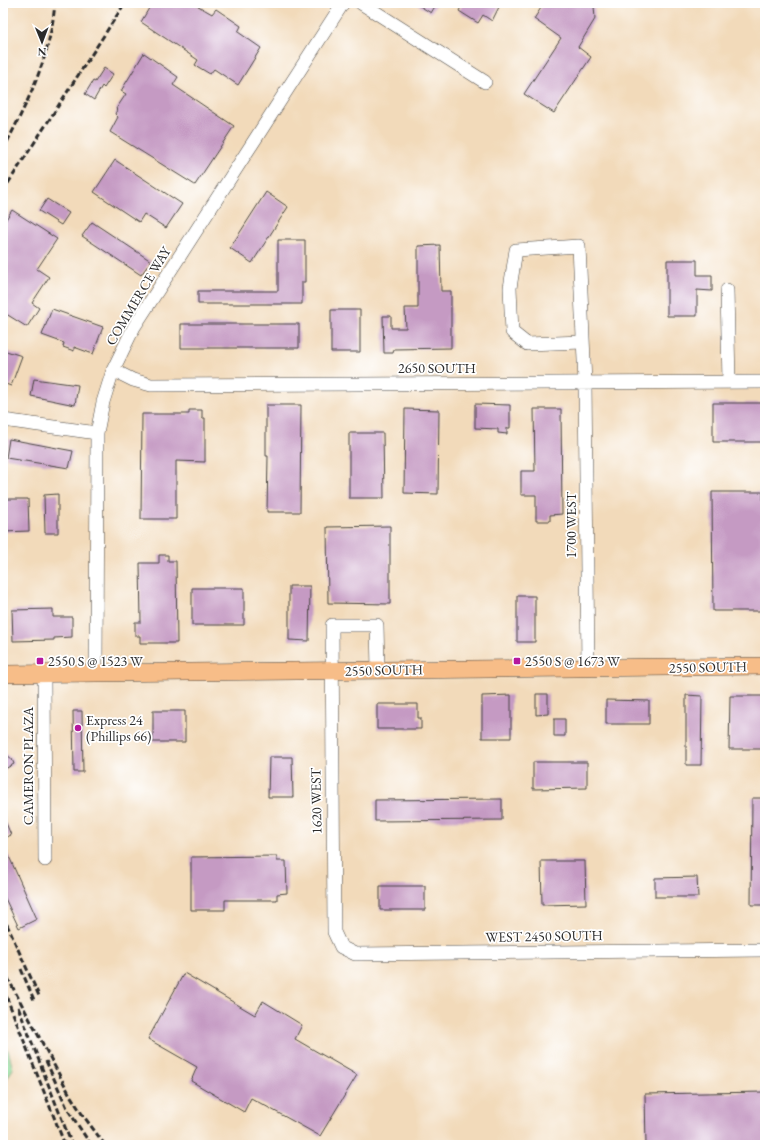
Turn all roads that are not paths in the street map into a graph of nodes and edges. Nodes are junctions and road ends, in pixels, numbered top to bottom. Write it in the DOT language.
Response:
graph roads {
  1 [pos="343,3"];
  2 [pos="361,3"];
  3 [pos="485,82"];
  4 [pos="728,290"];
  5 [pos="583,342"];
  6 [pos="113,370"];
  7 [pos="729,382"];
  8 [pos="765,382"];
  9 [pos="586,383"];
  10 [pos="3,420"];
  11 [pos="97,433"];
  12 [pos="765,666"];
  13 [pos="588,668"];
  14 [pos="331,670"];
  15 [pos="378,670"];
  16 [pos="44,673"];
  17 [pos="96,673"];
  18 [pos="3,674"];
  19 [pos="45,860"];
  20 [pos="334,932"];
  21 [pos="765,950"];
  1 -- 6 [label="street, COMMERCE WAY"];
  2 -- 3 [label="street"];
  4 -- 7 [label="street"];
  5 -- 5 [label="street, 1700 WEST"];
  5 -- 9 [label="street, 1700 WEST"];
  6 -- 9 [label="street, 2650 SOUTH"];
  6 -- 11 [label="street, COMMERCE WAY"];
  7 -- 8 [label="street, 2650 SOUTH"];
  7 -- 9 [label="street, 2650 SOUTH"];
  9 -- 13 [label="street, 1700 WEST"];
  10 -- 11 [label="street"];
  11 -- 17 [label="street, COMMERCE WAY"];
  12 -- 13 [label="main road, 2550 SOUTH"];
  13 -- 15 [label="main road, 2550 SOUTH"];
  14 -- 15 [label="main road, 2550 SOUTH"];
  14 -- 15 [label="street, 1620 WEST"];
  14 -- 17 [label="main road, 2550 SOUTH"];
  14 -- 20 [label="street, 1620 WEST"];
  16 -- 17 [label="main road, 2550 SOUTH"];
  16 -- 18 [label="main road, 2550 SOUTH"];
  16 -- 19 [label="street, CAMERON PLAZA"];
  20 -- 21 [label="street, WEST 2450 SOUTH"];
}
